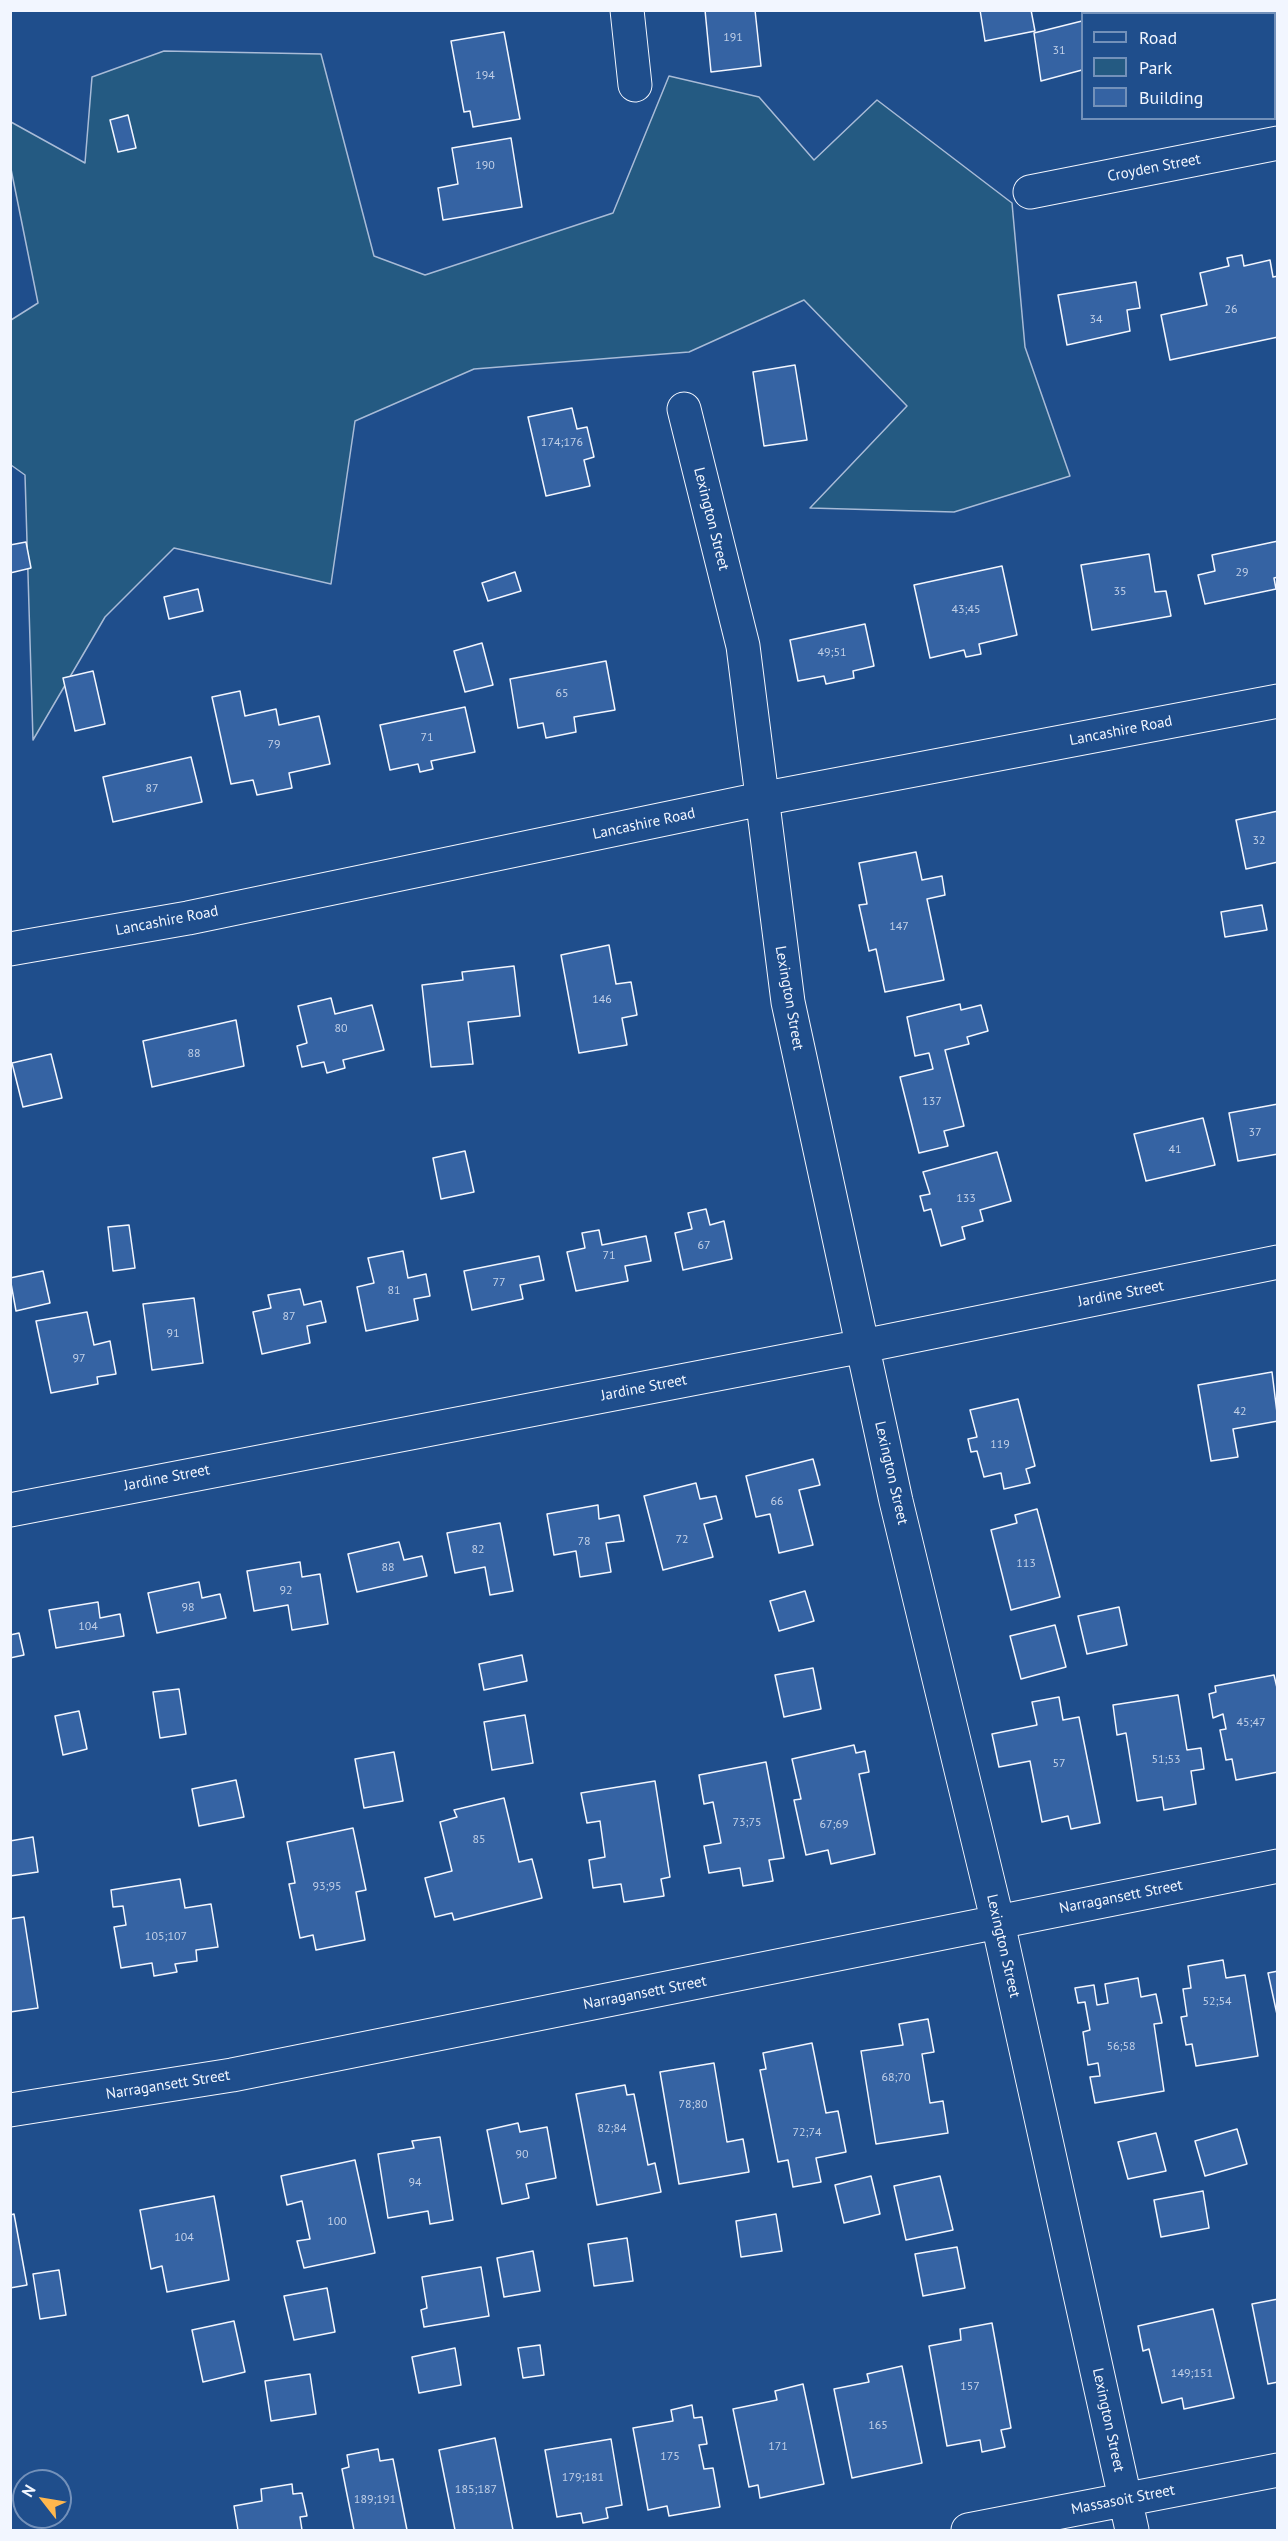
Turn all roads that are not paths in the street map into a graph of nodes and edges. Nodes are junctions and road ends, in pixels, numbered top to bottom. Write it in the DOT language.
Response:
graph roads {
  1 [pos="627,10"];
  2 [pos="635,85"];
  3 [pos="1278,143"];
  4 [pos="1030,192"];
  5 [pos="684,409"];
  6 [pos="1278,701"];
  7 [pos="761,799"];
  8 [pos="10,949"];
  9 [pos="1278,1262"];
  10 [pos="863,1346"];
  11 [pos="10,1510"];
  12 [pos="1278,1866"];
  13 [pos="998,1923"];
  14 [pos="10,2110"];
  15 [pos="1278,2470"];
  16 [pos="1129,2515"];
  17 [pos="968,2530"];
  1 -- 2 [label="street"];
  3 -- 4 [label="street, Croyden Street"];
  5 -- 7 [label="street, Lexington Street"];
  6 -- 7 [label="street, Lancashire Road"];
  7 -- 8 [label="street, Lancashire Road"];
  7 -- 10 [label="street, Lexington Street"];
  9 -- 10 [label="street, Jardine Street"];
  10 -- 11 [label="street, Jardine Street"];
  10 -- 13 [label="street, Lexington Street"];
  12 -- 13 [label="street, Narragansett Street"];
  13 -- 14 [label="street, Narragansett Street"];
  13 -- 16 [label="street, Lexington Street"];
  15 -- 16 [label="street, Massasoit Street"];
  16 -- 17 [label="street, Massasoit Street"];
}
